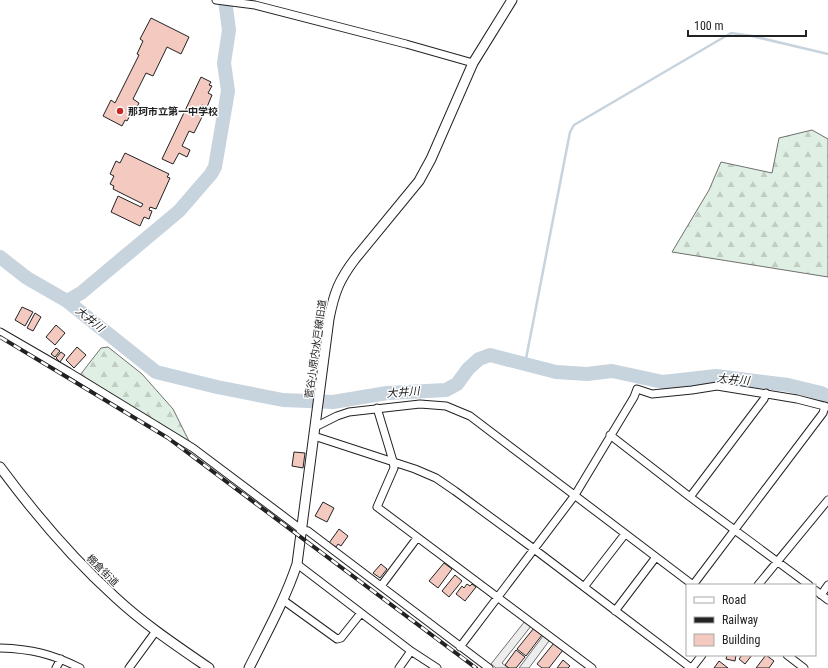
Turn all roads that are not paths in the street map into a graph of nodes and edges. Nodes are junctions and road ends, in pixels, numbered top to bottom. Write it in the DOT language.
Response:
graph roads {
  1 [pos="218,0"];
  2 [pos="512,0"];
  3 [pos="473,63"];
  4 [pos="0,332"];
  5 [pos="766,393"];
  6 [pos="827,407"];
  7 [pos="377,408"];
  8 [pos="315,431"];
  9 [pos="610,435"];
  10 [pos="393,461"];
  11 [pos="0,467"];
  12 [pos="575,495"];
  13 [pos="690,497"];
  14 [pos="828,500"];
  15 [pos="734,529"];
  16 [pos="302,530"];
  17 [pos="625,534"];
  18 [pos="417,538"];
  19 [pos="534,549"];
  20 [pos="656,557"];
  21 [pos="777,561"];
  22 [pos="297,564"];
  23 [pos="692,584"];
  24 [pos="694,584"];
  25 [pos="759,584"];
  26 [pos="808,584"];
  27 [pos="828,585"];
  28 [pos="380,586"];
  29 [pos="584,587"];
  30 [pos="818,592"];
  31 [pos="497,598"];
  32 [pos="283,600"];
  33 [pos="828,600"];
  34 [pos="615,611"];
  35 [pos="361,613"];
  36 [pos="156,631"];
  37 [pos="460,647"];
  38 [pos="0,648"];
  39 [pos="412,651"];
  40 [pos="701,656"];
  41 [pos="788,656"];
  42 [pos="61,659"];
  43 [pos="56,668"];
  44 [pos="80,668"];
  45 [pos="129,668"];
  46 [pos="210,668"];
  47 [pos="249,668"];
  48 [pos="400,668"];
  49 [pos="437,668"];
  50 [pos="489,668"];
  51 [pos="592,668"];
  52 [pos="692,668"];
  53 [pos="804,668"];
  1 -- 3 [label="street"];
  2 -- 3 [label="street, 菅谷小原内水戸線旧道"];
  3 -- 8 [label="street, 菅谷小原内水戸線旧道"];
  4 -- 16 [label="street"];
  5 -- 6 [label="street"];
  5 -- 9 [label="street"];
  5 -- 13 [label="street"];
  6 -- 15 [label="street"];
  7 -- 8 [label="street"];
  7 -- 10 [label="street"];
  7 -- 12 [label="street"];
  8 -- 10 [label="street"];
  8 -- 16 [label="street, 菅谷小原内水戸線旧道"];
  9 -- 12 [label="street"];
  9 -- 13 [label="street"];
  10 -- 18 [label="street"];
  10 -- 19 [label="street"];
  11 -- 36 [label="street, 棚倉街道"];
  12 -- 17 [label="street"];
  12 -- 19 [label="street"];
  13 -- 15 [label="street"];
  14 -- 21 [label="street"];
  15 -- 21 [label="street"];
  15 -- 24 [label="street"];
  16 -- 22 [label="street, 菅谷小原内水戸線旧道"];
  16 -- 28 [label="street"];
  17 -- 20 [label="street"];
  17 -- 29 [label="street"];
  18 -- 28 [label="street"];
  18 -- 31 [label="street"];
  19 -- 29 [label="street"];
  19 -- 31 [label="street"];
  20 -- 23 [label="street"];
  20 -- 34 [label="street"];
  21 -- 25 [label="street"];
  21 -- 26 [label="street"];
  22 -- 32 [label="street, 菅谷小原内水戸線旧道"];
  22 -- 35 [label="street"];
  27 -- 30 [label="street"];
  28 -- 37 [label="street"];
  29 -- 34 [label="street"];
  30 -- 33 [label="street"];
  31 -- 37 [label="street"];
  31 -- 51 [label="street"];
  32 -- 35 [label="street"];
  32 -- 47 [label="street, 菅谷小原内水戸線旧道"];
  34 -- 52 [label="street"];
  35 -- 39 [label="street"];
  36 -- 45 [label="street"];
  36 -- 46 [label="street, 棚倉街道"];
  37 -- 50 [label="street"];
  38 -- 42 [label="street"];
  39 -- 48 [label="street"];
  39 -- 49 [label="street"];
  40 -- 52 [label="street"];
  41 -- 53 [label="street"];
  42 -- 43 [label="street"];
  42 -- 44 [label="street"];
}
